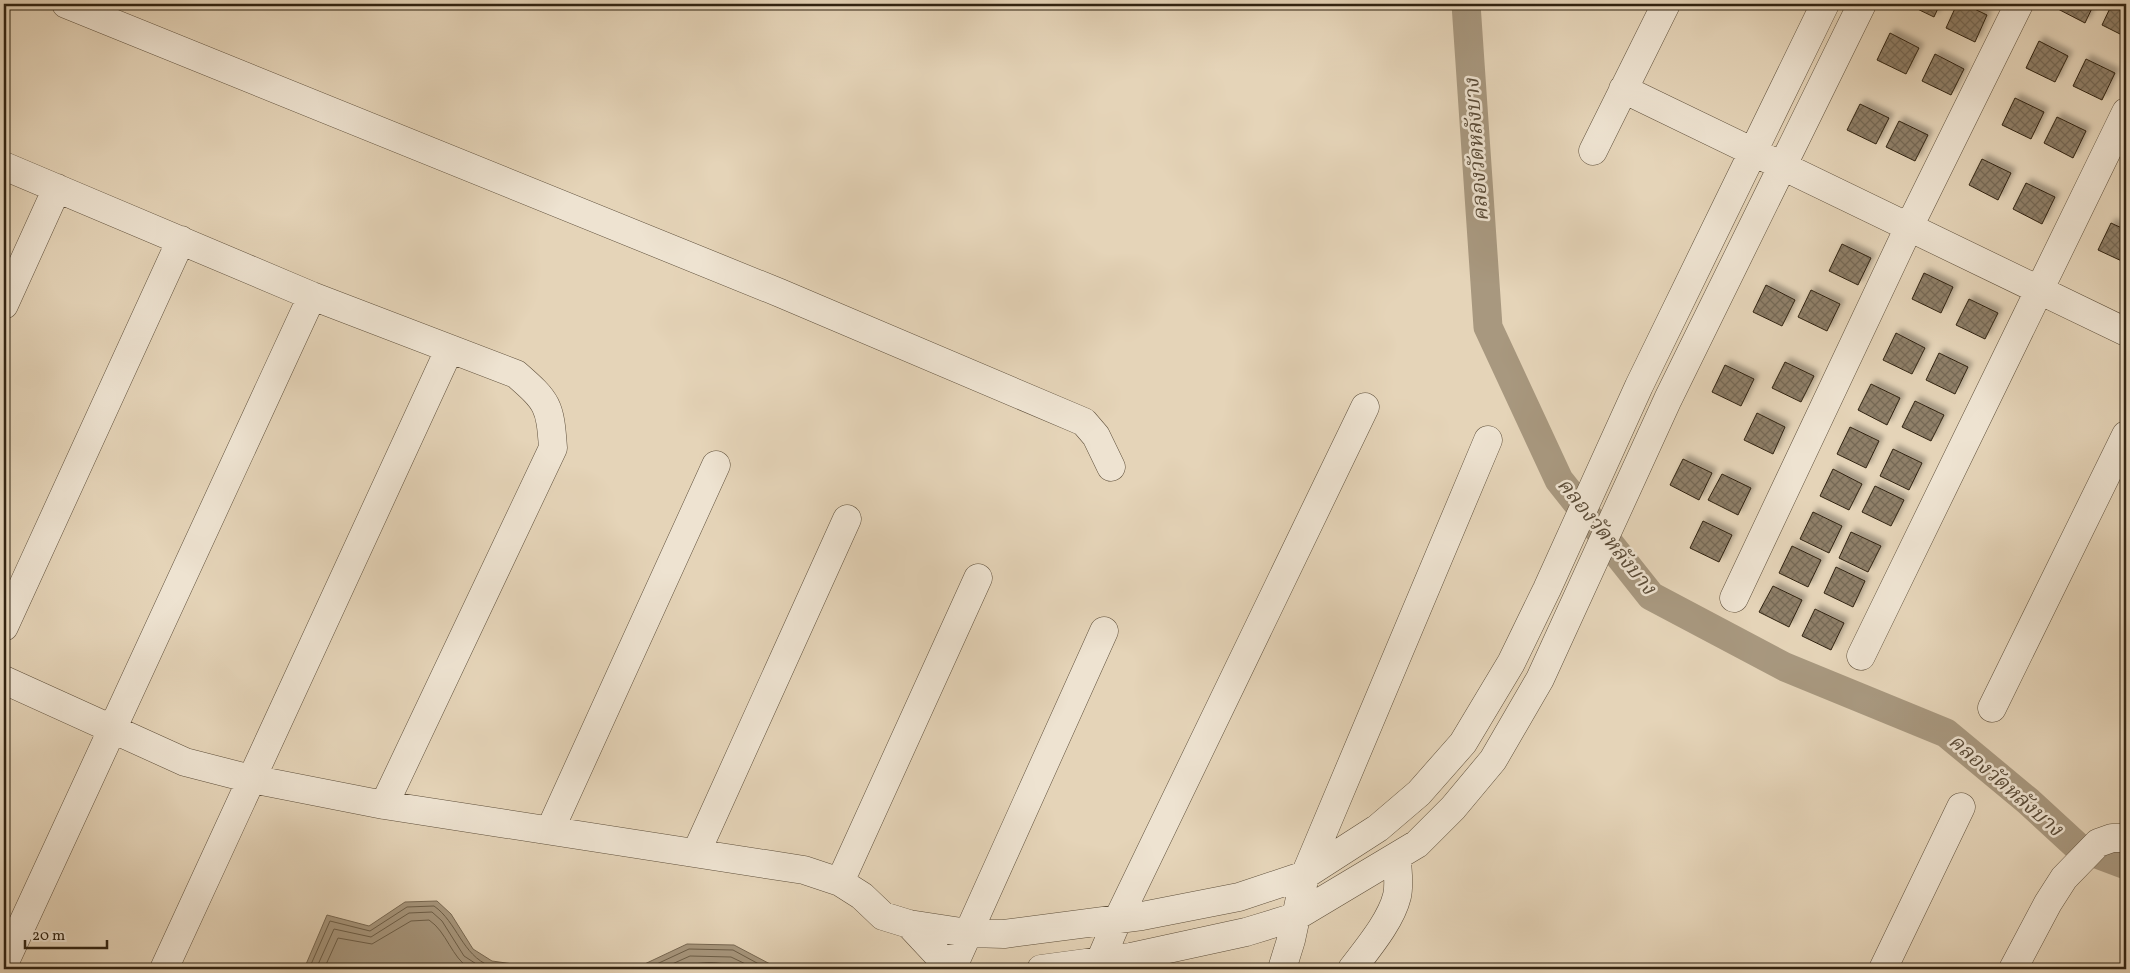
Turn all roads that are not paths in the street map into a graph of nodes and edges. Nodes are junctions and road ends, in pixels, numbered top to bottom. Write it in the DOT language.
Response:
graph roads {
  1 [pos="66,4"];
  2 [pos="1666,4"];
  3 [pos="1825,4"];
  4 [pos="1862,4"];
  5 [pos="2019,4"];
  6 [pos="1623,89"];
  7 [pos="2126,112"];
  8 [pos="1593,152"];
  9 [pos="1753,152"];
  10 [pos="4,166"];
  11 [pos="1783,166"];
  12 [pos="56,188"];
  13 [pos="1909,227"];
  14 [pos="181,240"];
  15 [pos="2040,290"];
  16 [pos="312,296"];
  17 [pos="4,305"];
  18 [pos="2126,332"];
  19 [pos="449,350"];
  20 [pos="1656,350"];
  21 [pos="1687,361"];
  22 [pos="1364,407"];
  23 [pos="2126,435"];
  24 [pos="1488,440"];
  25 [pos="716,465"];
  26 [pos="1111,467"];
  27 [pos="847,519"];
  28 [pos="978,578"];
  29 [pos="1734,598"];
  30 [pos="4,627"];
  31 [pos="1104,631"];
  32 [pos="1861,656"];
  33 [pos="1511,663"];
  34 [pos="1540,679"];
  35 [pos="4,680"];
  36 [pos="1992,708"];
  37 [pos="112,729"];
  38 [pos="252,779"];
  39 [pos="384,805"];
  40 [pos="1961,807"];
  41 [pos="550,830"];
  42 [pos="2126,838"];
  43 [pos="696,853"];
  44 [pos="1397,857"];
  45 [pos="1305,875"];
  46 [pos="840,882"];
  47 [pos="1295,916"];
  48 [pos="1118,918"];
  49 [pos="909,924"];
  50 [pos="968,933"];
  51 [pos="1119,963"];
  52 [pos="4,964"];
  53 [pos="164,969"];
  54 [pos="952,969"];
  55 [pos="1041,969"];
  56 [pos="1282,969"];
  57 [pos="1352,969"];
  58 [pos="1883,969"];
  59 [pos="2013,969"];
  1 -- 26 [label="street"];
  2 -- 6 [label="street"];
  3 -- 9 [label="street"];
  4 -- 11 [label="street"];
  5 -- 13 [label="street"];
  6 -- 8 [label="street"];
  6 -- 9 [label="street"];
  7 -- 15 [label="street"];
  9 -- 11 [label="street"];
  9 -- 20 [label="street"];
  10 -- 12 [label="street"];
  11 -- 13 [label="street"];
  11 -- 21 [label="street"];
  12 -- 14 [label="street"];
  12 -- 17 [label="street"];
  13 -- 15 [label="street"];
  13 -- 29 [label="street"];
  14 -- 16 [label="street"];
  14 -- 30 [label="street"];
  15 -- 18 [label="street"];
  15 -- 32 [label="street"];
  16 -- 19 [label="street"];
  16 -- 37 [label="street"];
  19 -- 38 [label="street"];
  19 -- 39 [label="street"];
  20 -- 21 [label="street"];
  20 -- 33 [label="street"];
  21 -- 34 [label="street"];
  22 -- 48 [label="street"];
  23 -- 36 [label="street"];
  24 -- 45 [label="street"];
  25 -- 41 [label="street"];
  27 -- 43 [label="street"];
  28 -- 46 [label="street"];
  31 -- 50 [label="street"];
  33 -- 34 [label="street"];
  33 -- 45 [label="street"];
  34 -- 44 [label="street"];
  35 -- 37 [label="street"];
  37 -- 38 [label="street"];
  37 -- 52 [label="street"];
  38 -- 39 [label="street"];
  38 -- 53 [label="street"];
  39 -- 41 [label="street"];
  40 -- 58 [label="street"];
  41 -- 43 [label="street"];
  42 -- 59 [label="street"];
  43 -- 46 [label="street"];
  44 -- 47 [label="street"];
  44 -- 57 [label="street"];
  45 -- 47 [label="street"];
  45 -- 48 [label="street"];
  46 -- 49 [label="street"];
  47 -- 51 [label="street"];
  47 -- 56 [label="street"];
  48 -- 50 [label="street"];
  48 -- 51 [label="street"];
  49 -- 50 [label="street"];
  49 -- 54 [label="street"];
  50 -- 54 [label="street"];
  51 -- 55 [label="street"];
}
